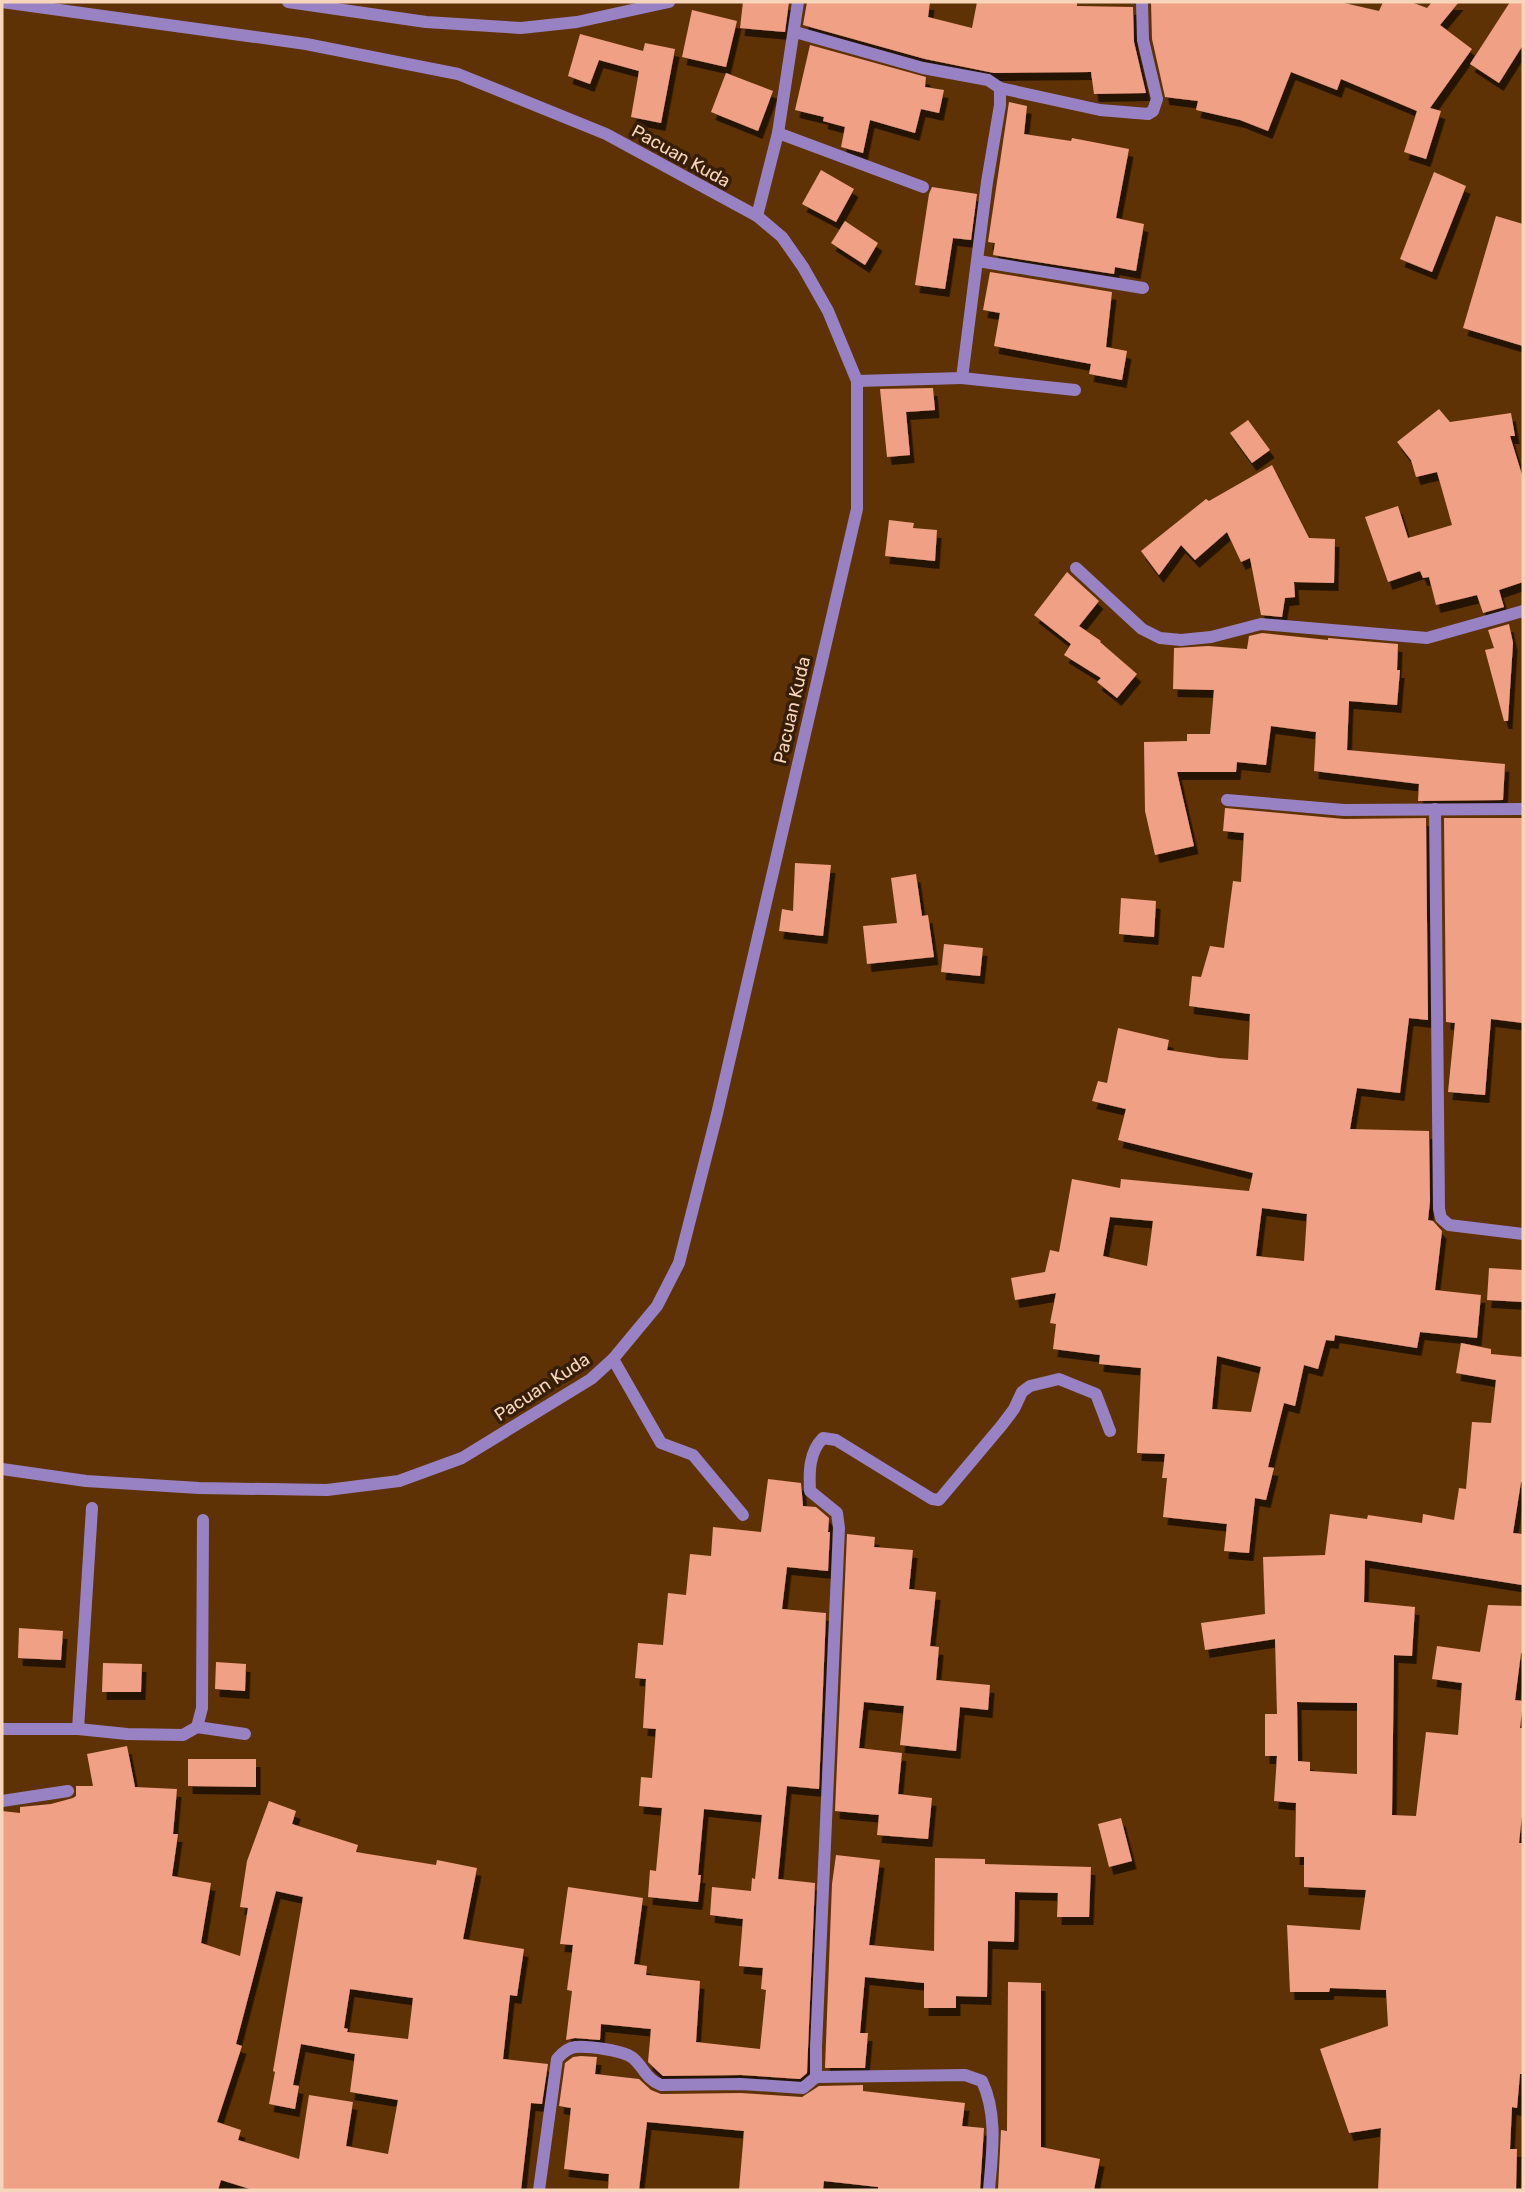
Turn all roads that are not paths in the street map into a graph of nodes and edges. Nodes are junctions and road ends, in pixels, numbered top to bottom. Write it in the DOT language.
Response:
graph roads {
  1 [pos="2,2"];
  2 [pos="288,2"];
  3 [pos="669,2"];
  4 [pos="798,2"];
  5 [pos="1142,2"];
  6 [pos="795,32"];
  7 [pos="1000,88"];
  8 [pos="778,133"];
  9 [pos="923,187"];
  10 [pos="757,216"];
  11 [pos="978,261"];
  12 [pos="1143,288"];
  13 [pos="962,377"];
  14 [pos="858,382"];
  15 [pos="1075,390"];
  16 [pos="1076,568"];
  17 [pos="1523,611"];
  18 [pos="1227,800"];
  19 [pos="1523,808"];
  20 [pos="1435,809"];
  21 [pos="1523,1234"];
  22 [pos="613,1359"];
  23 [pos="1110,1431"];
  24 [pos="2,1469"];
  25 [pos="92,1508"];
  26 [pos="743,1515"];
  27 [pos="203,1520"];
  28 [pos="197,1727"];
  29 [pos="78,1728"];
  30 [pos="2,1729"];
  31 [pos="245,1734"];
  32 [pos="68,1791"];
  33 [pos="2,1801"];
  34 [pos="817,2077"];
  35 [pos="539,2190"];
  36 [pos="989,2190"];
  1 -- 10 [label="street, Pacuan Kuda"];
  2 -- 3 [label="street"];
  4 -- 6 [label="street"];
  5 -- 7 [label="street"];
  6 -- 7 [label="street"];
  6 -- 8 [label="street"];
  7 -- 11 [label="street"];
  8 -- 9 [label="street"];
  8 -- 10 [label="street"];
  10 -- 14 [label="street, Pacuan Kuda"];
  11 -- 12 [label="street"];
  11 -- 13 [label="street"];
  13 -- 14 [label="street"];
  13 -- 15 [label="street"];
  14 -- 22 [label="street, Pacuan Kuda"];
  16 -- 17 [label="street"];
  18 -- 20 [label="street"];
  19 -- 20 [label="street"];
  20 -- 21 [label="street"];
  22 -- 24 [label="street, Pacuan Kuda"];
  22 -- 26 [label="street"];
  23 -- 34 [label="street"];
  25 -- 29 [label="street"];
  27 -- 28 [label="street"];
  28 -- 29 [label="street"];
  28 -- 31 [label="street"];
  29 -- 30 [label="street"];
  32 -- 33 [label="street"];
  34 -- 35 [label="street"];
  34 -- 36 [label="street"];
}
